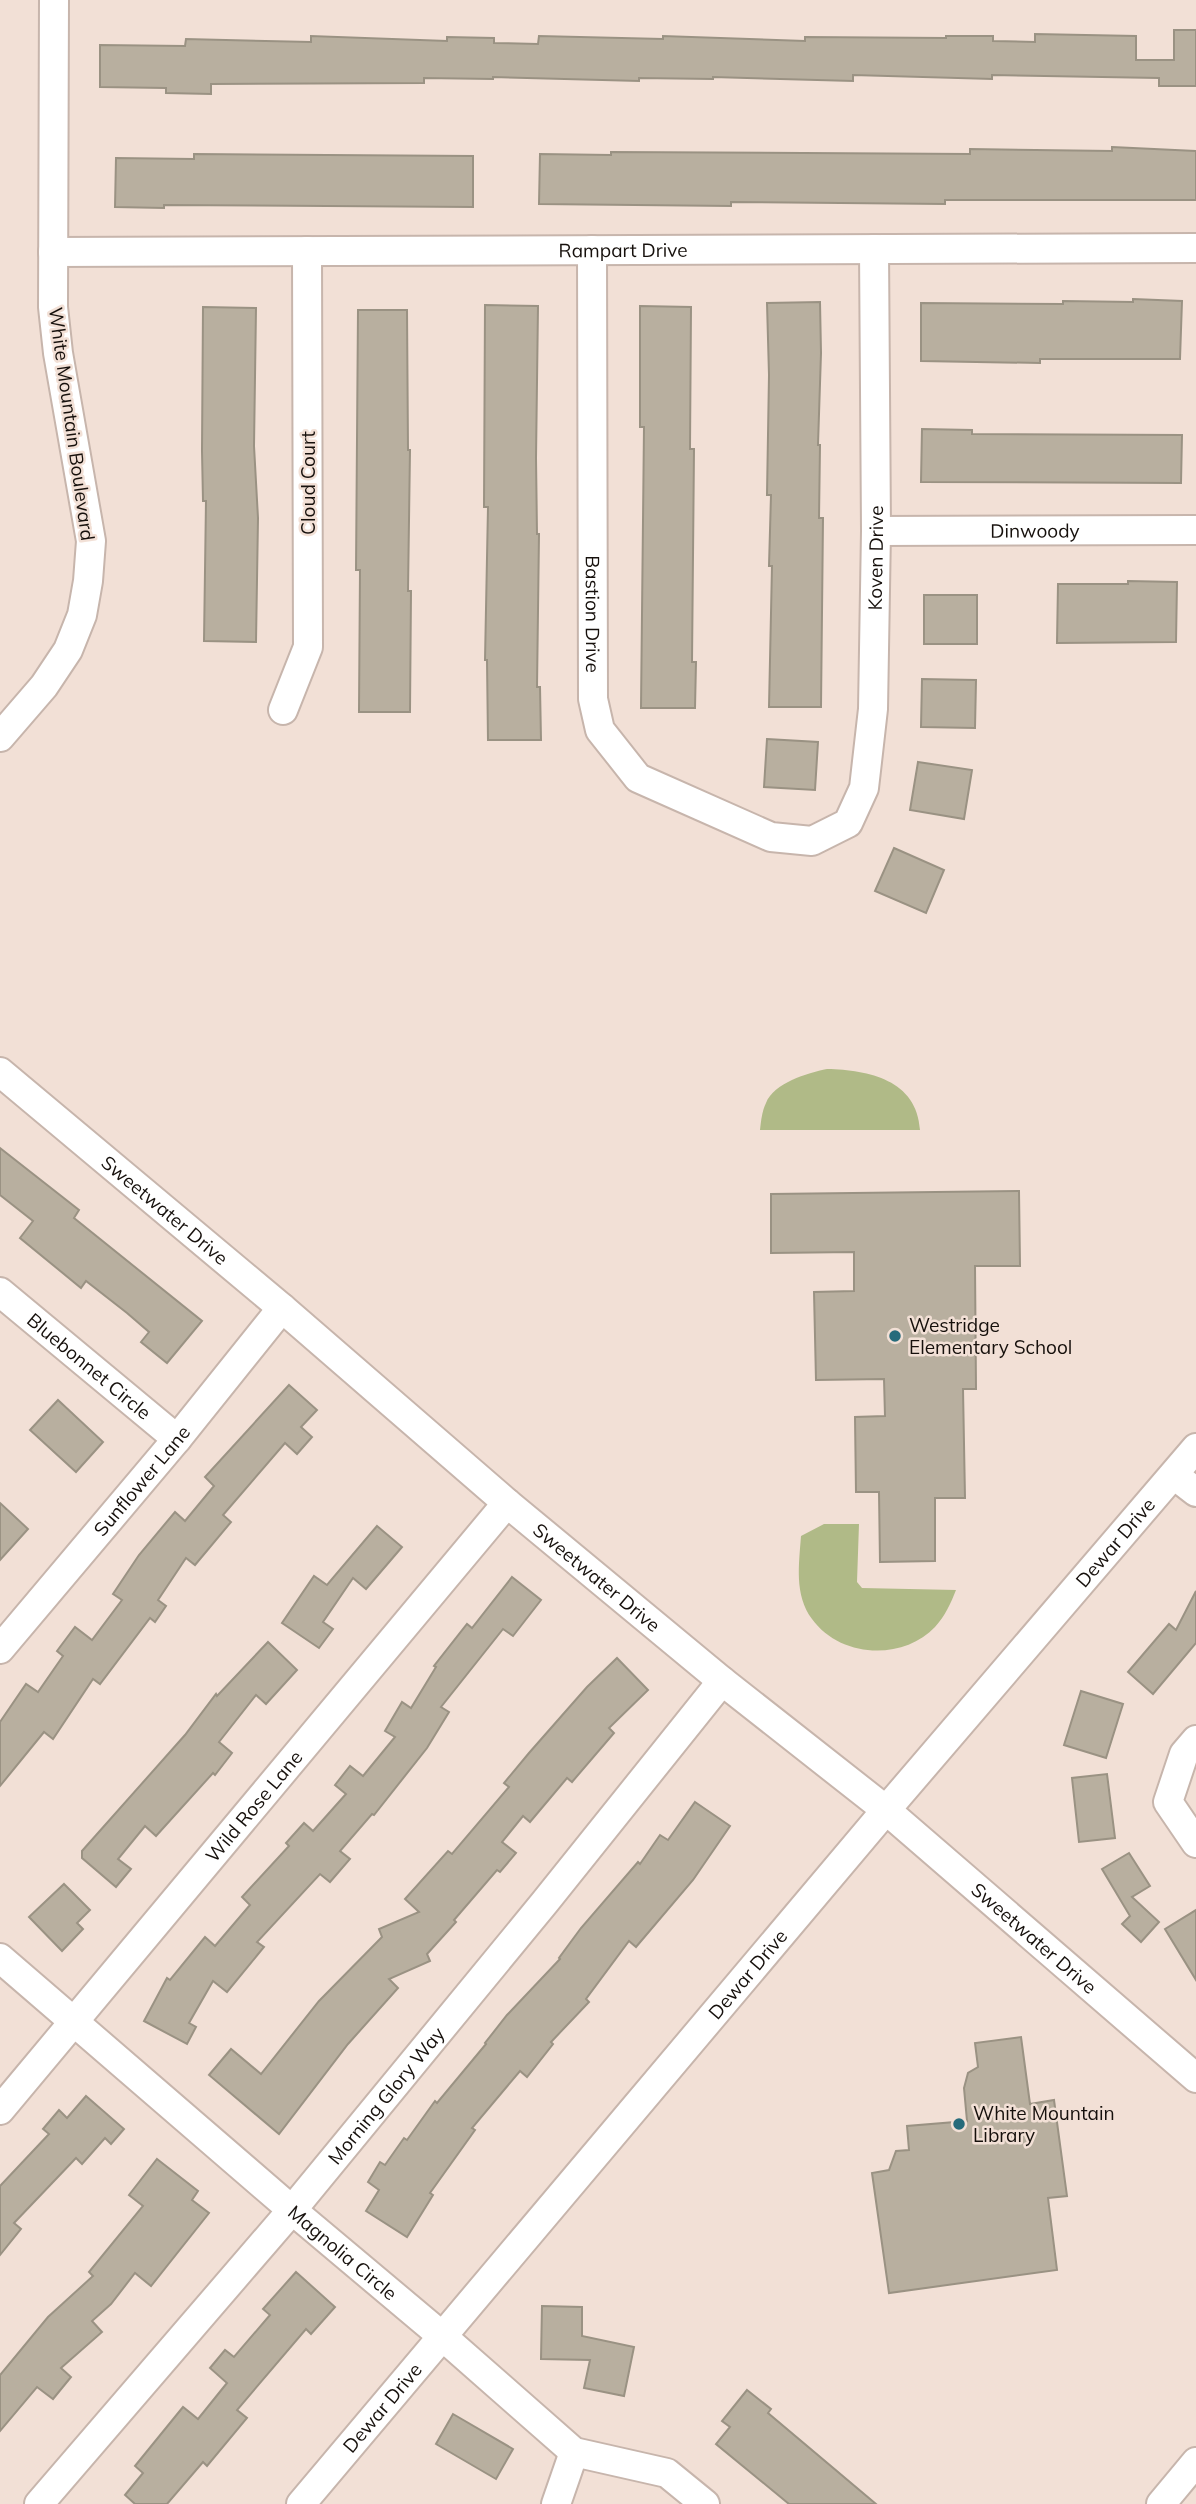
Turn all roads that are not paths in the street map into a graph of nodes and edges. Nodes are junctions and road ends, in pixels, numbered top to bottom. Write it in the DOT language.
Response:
graph roads {
  1 [pos="54,0"];
  2 [pos="1196,248"];
  3 [pos="874,249"];
  4 [pos="592,250"];
  5 [pos="307,251"];
  6 [pos="53,252"];
  7 [pos="1196,530"];
  8 [pos="876,531"];
  9 [pos="283,710"];
  10 [pos="0,737"];
  11 [pos="812,841"];
  12 [pos="0,1072"];
  13 [pos="0,1292"];
  14 [pos="282,1308"];
  15 [pos="177,1439"];
  16 [pos="1196,1448"];
  17 [pos="1185,1483"];
  18 [pos="507,1503"];
  19 [pos="3,1641"];
  20 [pos="722,1681"];
  21 [pos="1196,1740"];
  22 [pos="886,1810"];
  23 [pos="1196,1843"];
  24 [pos="0,1958"];
  25 [pos="75,2021"];
  26 [pos="1196,2078"];
  27 [pos="0,2110"];
  28 [pos="292,2210"];
  29 [pos="442,2336"];
  30 [pos="574,2452"];
  31 [pos="1196,2462"];
  32 [pos="39,2504"];
  33 [pos="301,2504"];
  34 [pos="556,2504"];
  35 [pos="705,2504"];
  36 [pos="1161,2504"];
  1 -- 6 [label="street, White Mountain Boulevard"];
  2 -- 3 [label="street, Rampart Drive"];
  3 -- 4 [label="street, Rampart Drive"];
  3 -- 8 [label="street, Koven Drive"];
  4 -- 5 [label="street, Rampart Drive"];
  4 -- 11 [label="street, Bastion Drive"];
  5 -- 6 [label="street, Rampart Drive"];
  5 -- 9 [label="street, Cloud Court"];
  6 -- 10 [label="street, White Mountain Boulevard"];
  7 -- 8 [label="street, Dinwoody"];
  8 -- 11 [label="street, Koven Drive"];
  12 -- 14 [label="street, Sweetwater Drive"];
  13 -- 15 [label="street, Bluebonnet Circle"];
  14 -- 15 [label="street, Sunflower Lane"];
  14 -- 18 [label="street, Sweetwater Drive"];
  15 -- 19 [label="street, Sunflower Lane"];
  16 -- 17 [label="street, Dewar Drive"];
  17 -- 22 [label="street, Dewar Drive"];
  18 -- 20 [label="street, Sweetwater Drive"];
  18 -- 25 [label="street, Wild Rose Lane"];
  20 -- 22 [label="street, Sweetwater Drive"];
  20 -- 28 [label="street, Morning Glory Way"];
  21 -- 23 [label="street"];
  22 -- 26 [label="street, Sweetwater Drive"];
  22 -- 29 [label="street, Dewar Drive"];
  24 -- 25 [label="street, Magnolia Circle"];
  25 -- 27 [label="street, Wild Rose Lane"];
  25 -- 28 [label="street, Magnolia Circle"];
  28 -- 29 [label="street, Magnolia Circle"];
  28 -- 32 [label="street, Morning Glory Way"];
  29 -- 30 [label="street, Magnolia Circle"];
  29 -- 33 [label="street, Dewar Drive"];
  30 -- 34 [label="street"];
  30 -- 35 [label="street, Magnolia Circle"];
  31 -- 36 [label="street"];
}
